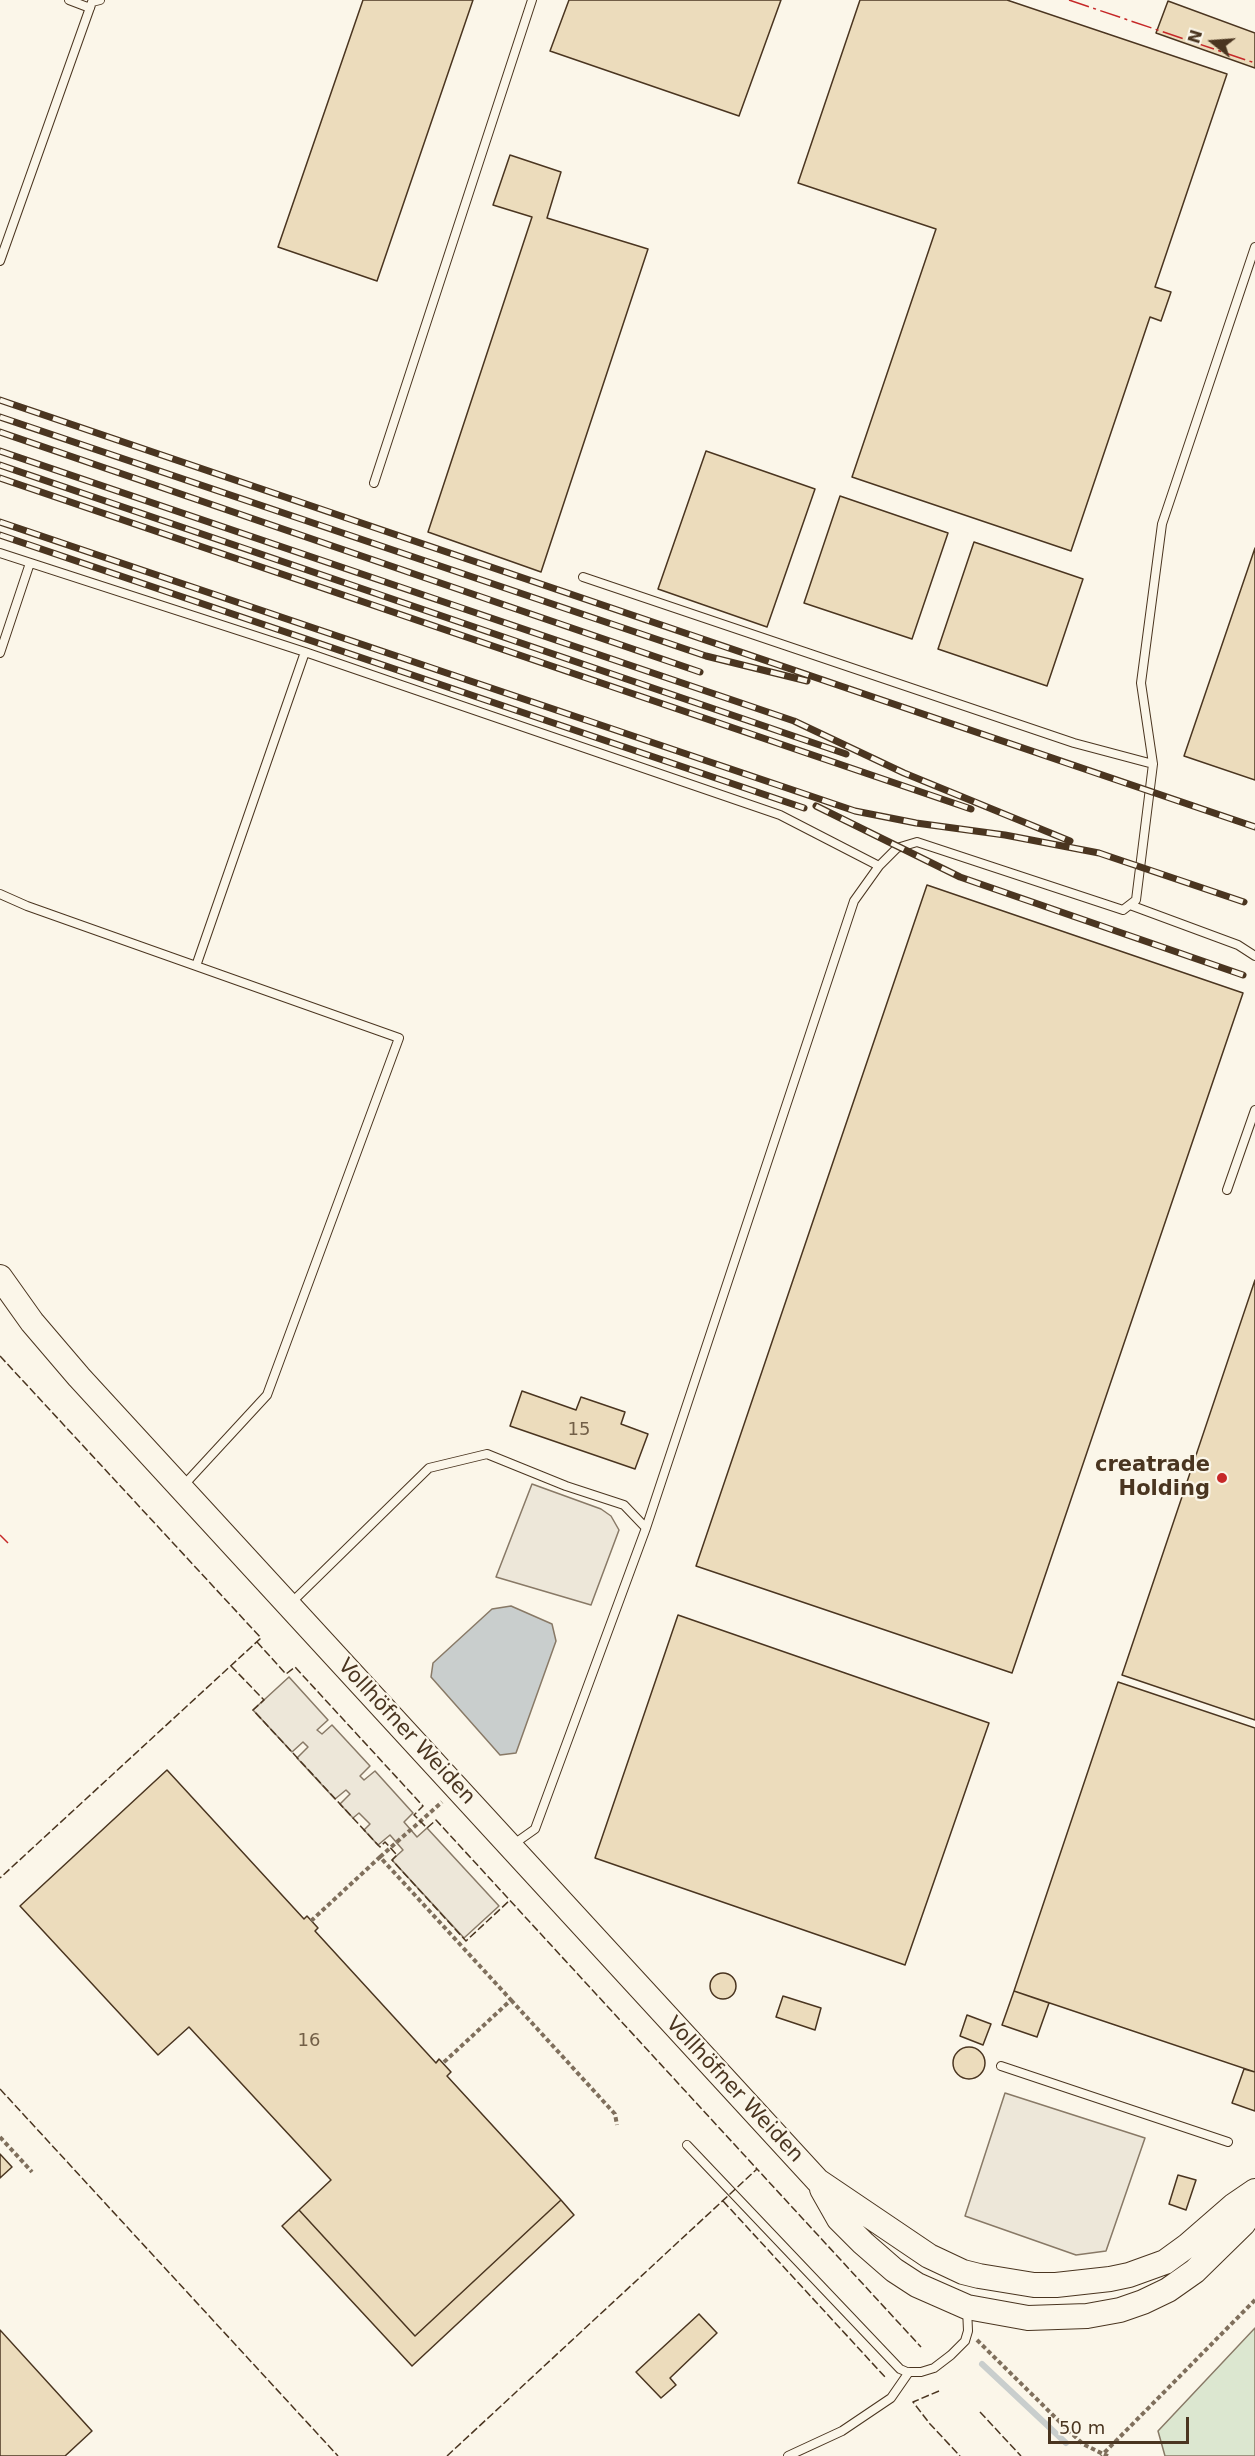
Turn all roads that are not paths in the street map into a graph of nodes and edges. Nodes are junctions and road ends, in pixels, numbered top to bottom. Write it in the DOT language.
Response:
graph roads {
  1 [pos="69,0"];
  2 [pos="99,0"];
  3 [pos="532,0"];
  4 [pos="90,8"];
  5 [pos="1255,247"];
  6 [pos="0,261"];
  7 [pos="374,483"];
  8 [pos="0,553"];
  9 [pos="30,562"];
  10 [pos="583,577"];
  11 [pos="305,652"];
  12 [pos="0,653"];
  13 [pos="1153,764"];
  14 [pos="879,866"];
  15 [pos="0,894"];
  16 [pos="1130,905"];
  17 [pos="1255,956"];
  18 [pos="196,966"];
  19 [pos="1255,1110"];
  20 [pos="1227,1190"];
  21 [pos="0,1277"];
  22 [pos="181,1488"];
  23 [pos="646,1528"];
  24 [pos="289,1605"];
  25 [pos="511,1847"];
  26 [pos="1001,2066"];
  27 [pos="1228,2142"];
  28 [pos="687,2145"];
  29 [pos="818,2181"];
  30 [pos="1255,2191"];
  31 [pos="1255,2206"];
  32 [pos="967,2307"];
  33 [pos="909,2372"];
  34 [pos="788,2456"];
  1 -- 4 [label="lane"];
  2 -- 4 [label="lane"];
  3 -- 7 [label="lane"];
  4 -- 6 [label="lane"];
  5 -- 13 [label="lane"];
  8 -- 9 [label="lane"];
  9 -- 11 [label="lane"];
  9 -- 12 [label="lane"];
  10 -- 13 [label="lane"];
  11 -- 14 [label="lane"];
  11 -- 18 [label="lane"];
  13 -- 16 [label="lane"];
  14 -- 16 [label="lane"];
  14 -- 23 [label="lane"];
  15 -- 18 [label="lane"];
  16 -- 17 [label="lane"];
  18 -- 22 [label="lane"];
  19 -- 20 [label="lane"];
  21 -- 22 [label="main road, Vollhöfner Weiden"];
  22 -- 24 [label="main road, Vollhöfner Weiden"];
  23 -- 24 [label="lane"];
  23 -- 25 [label="lane"];
  24 -- 25 [label="main road, Vollhöfner Weiden"];
  25 -- 29 [label="main road, Vollhöfner Weiden"];
  26 -- 27 [label="lane"];
  28 -- 33 [label="lane"];
  29 -- 30 [label="main road, Vollhöfner Weiden"];
  29 -- 32 [label="main road, Vollhöfner Weiden"];
  31 -- 32 [label="main road, Vollhöfner Weiden"];
  32 -- 33 [label="lane"];
  33 -- 34 [label="lane"];
}
